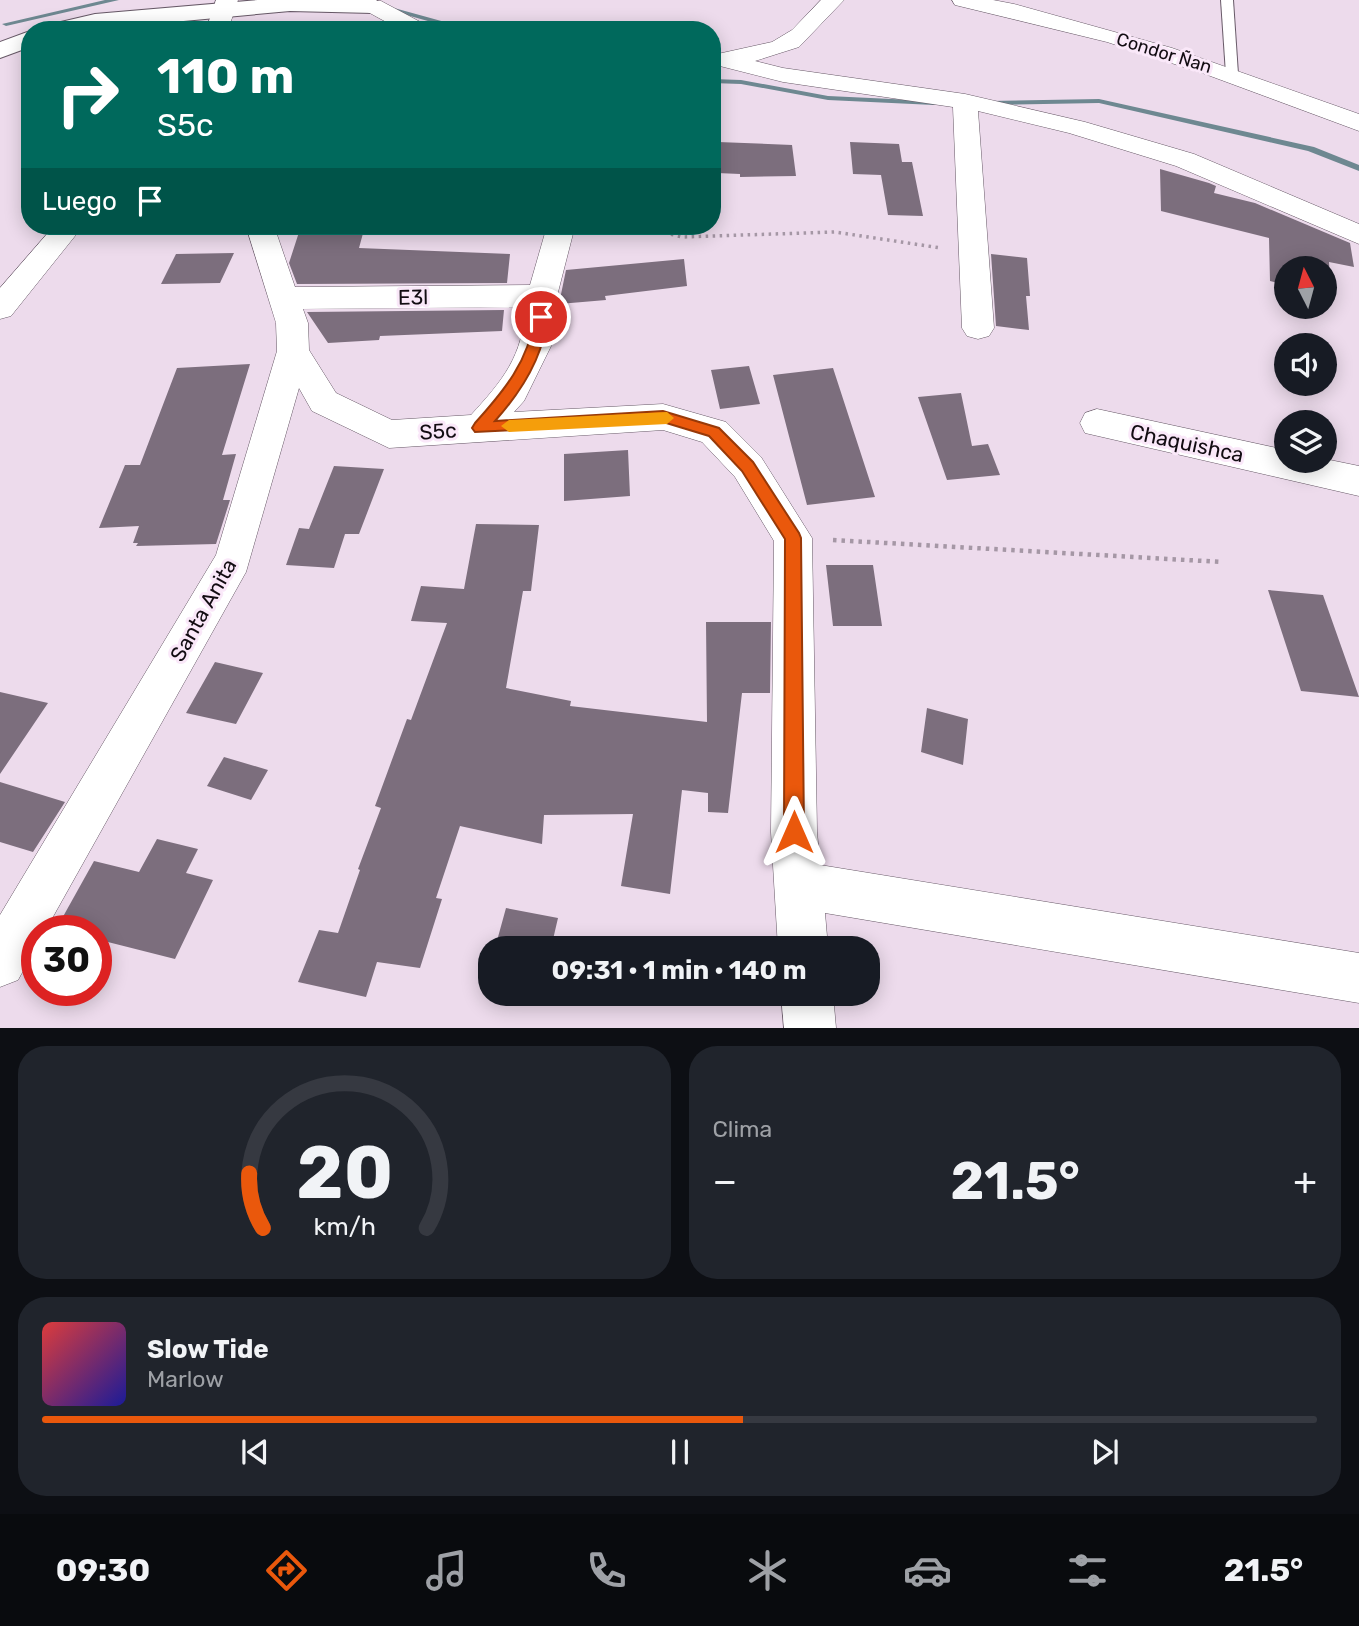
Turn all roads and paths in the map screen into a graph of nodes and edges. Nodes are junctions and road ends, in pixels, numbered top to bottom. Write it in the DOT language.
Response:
graph roads {
  1 [pos="344,0"];
  2 [pos="834,0"];
  3 [pos="963,0"];
  4 [pos="1227,0"];
  5 [pos="376,3"];
  6 [pos="222,14"];
  7 [pos="95,21"];
  8 [pos="404,21"];
  9 [pos="21,42"];
  10 [pos="0,51"];
  11 [pos="721,59"];
  12 [pos="721,61"];
  13 [pos="1232,74"];
  14 [pos="965,101"];
  15 [pos="1359,123"];
  16 [pos="61,235"];
  17 [pos="263,235"];
  18 [pos="559,235"];
  19 [pos="674,235"];
  20 [pos="1359,235"];
  21 [pos="976,253"];
  22 [pos="542,296"];
  23 [pos="284,298"];
  24 [pos="0,308"];
  25 [pos="978,328"];
  26 [pos="293,351"];
  27 [pos="1097,423"];
  28 [pos="480,428"];
  29 [pos="1359,481"];
  30 [pos="793,538"];
  31 [pos="1222,562"];
  32 [pos="798,885"];
  33 [pos="802,936"];
  34 [pos="0,962"];
  35 [pos="1359,978"];
  36 [pos="808,1006"];
  37 [pos="810,1027"];
  1 -- 5 [label="street"];
  2 -- 11 [label="street"];
  3 -- 13 [label="street, Condor Ñan"];
  4 -- 13 [label="lane"];
  5 -- 6 [label="highway"];
  5 -- 8 [label="street"];
  6 -- 7 [label="highway"];
  9 -- 10 [label="highway"];
  12 -- 14 [label="street"];
  13 -- 15 [label="street, Condor Ñan"];
  14 -- 20 [label="street"];
  14 -- 21 [label="street"];
  16 -- 24 [label="street"];
  17 -- 23 [label="street, Santa Anita"];
  18 -- 22 [label="street, S5c"];
  19 -- 21 [label="path"];
  21 -- 25 [label="street"];
  22 -- 23 [label="street, E3l"];
  22 -- 28 [label="street, S5c"];
  23 -- 26 [label="street, Santa Anita"];
  26 -- 28 [label="street, S5c"];
  26 -- 34 [label="street, Santa Anita"];
  27 -- 29 [label="street, Chaquishca"];
  28 -- 30 [label="street"];
  30 -- 31 [label="path"];
  30 -- 32 [label="street"];
  32 -- 33 [label="street"];
  32 -- 35 [label="street"];
  36 -- 37 [label="street"];
}
